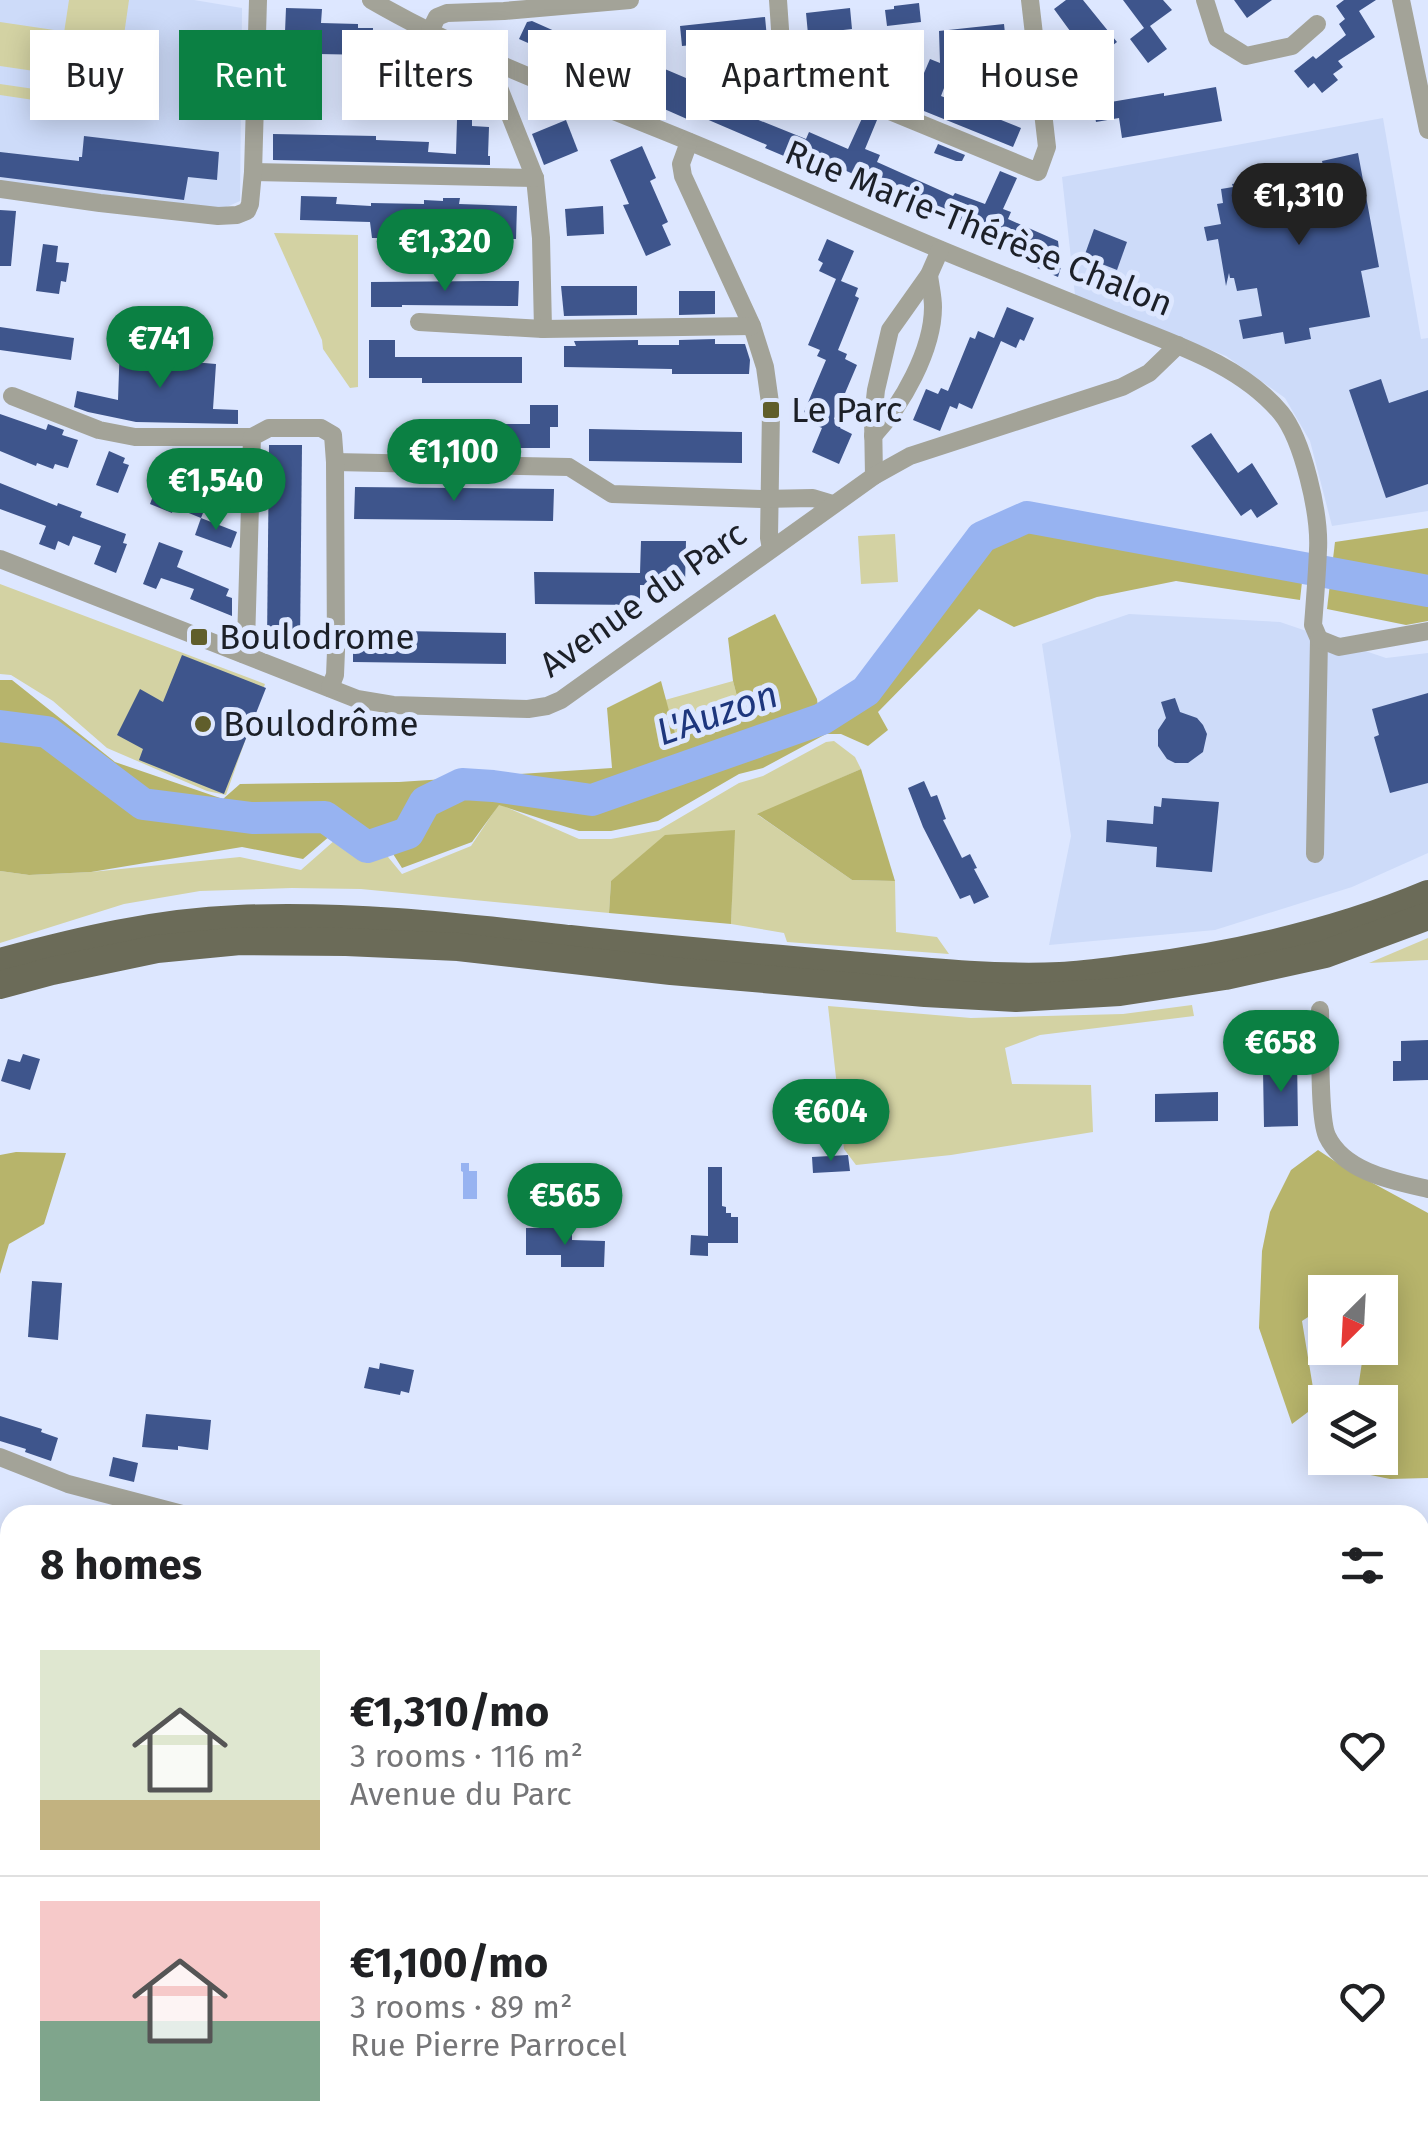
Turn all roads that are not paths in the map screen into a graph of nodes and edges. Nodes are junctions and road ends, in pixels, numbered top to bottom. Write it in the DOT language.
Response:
graph roads {
  1 [pos="258,0"];
  2 [pos="371,0"];
  3 [pos="630,0"];
  4 [pos="778,0"];
  5 [pos="1030,0"];
  6 [pos="1206,0"];
  7 [pos="1402,0"];
  8 [pos="563,3"];
  9 [pos="1317,24"];
  10 [pos="428,30"];
  11 [pos="431,30"];
  12 [pos="508,66"];
  13 [pos="527,75"];
  14 [pos="508,98"];
  15 [pos="508,109"];
  16 [pos="1428,130"];
  17 [pos="689,142"];
  18 [pos="253,172"];
  19 [pos="535,178"];
  20 [pos="0,188"];
  21 [pos="940,250"];
  22 [pos="928,275"];
  23 [pos="419,322"];
  24 [pos="752,326"];
  25 [pos="543,329"];
  26 [pos="1178,345"];
  27 [pos="12,396"];
  28 [pos="873,436"];
  29 [pos="252,438"];
  30 [pos="334,462"];
  31 [pos="874,476"];
  32 [pos="770,498"];
  33 [pos="833,504"];
  34 [pos="772,548"];
  35 [pos="0,559"];
  36 [pos="1428,631"];
  37 [pos="1320,640"];
  38 [pos="243,654"];
  39 [pos="330,688"];
  40 [pos="1315,854"];
  41 [pos="1428,894"];
  42 [pos="1428,916"];
  43 [pos="0,962"];
  44 [pos="0,985"];
  45 [pos="1320,1010"];
  46 [pos="1428,1189"];
  47 [pos="0,1457"];
  48 [pos="148,1505"];
  1 -- 18 [label="street"];
  2 -- 10 [label="street, Rue Marie-Thérèse Chalon"];
  3 -- 8 [label="street"];
  4 -- 5 [label="street"];
  6 -- 9 [label="street"];
  7 -- 16 [label="street"];
  8 -- 11 [label="street"];
  12 -- 13 [label="street, Rue Marie-Thérèse Chalon"];
  13 -- 14 [label="street"];
  13 -- 17 [label="street, Rue Marie-Thérèse Chalon"];
  15 -- 19 [label="street"];
  17 -- 21 [label="street, Rue Marie-Thérèse Chalon"];
  17 -- 24 [label="street"];
  18 -- 19 [label="street"];
  18 -- 20 [label="street"];
  19 -- 25 [label="street"];
  21 -- 22 [label="street"];
  21 -- 26 [label="street, Rue Marie-Thérèse Chalon"];
  22 -- 28 [label="street"];
  22 -- 28 [label="street"];
  23 -- 25 [label="street"];
  24 -- 25 [label="street"];
  24 -- 32 [label="street"];
  26 -- 31 [label="street, Avenue du Parc"];
  26 -- 37 [label="street, Rue Marie-Thérèse Chalon"];
  27 -- 29 [label="street"];
  28 -- 31 [label="street"];
  29 -- 30 [label="street"];
  29 -- 38 [label="street"];
  30 -- 32 [label="street"];
  30 -- 39 [label="street"];
  31 -- 33 [label="street, Avenue du Parc"];
  32 -- 33 [label="street"];
  32 -- 34 [label="street"];
  33 -- 34 [label="street, Avenue du Parc"];
  34 -- 39 [label="street, Avenue du Parc"];
  35 -- 38 [label="street, Avenue du Parc"];
  36 -- 37 [label="street"];
  37 -- 40 [label="street, Rue Marie-Thérèse Chalon"];
  38 -- 39 [label="street, Avenue du Parc"];
  41 -- 43 [label="main road"];
  42 -- 44 [label="main road"];
  45 -- 46 [label="street"];
  47 -- 48 [label="street"];
}
